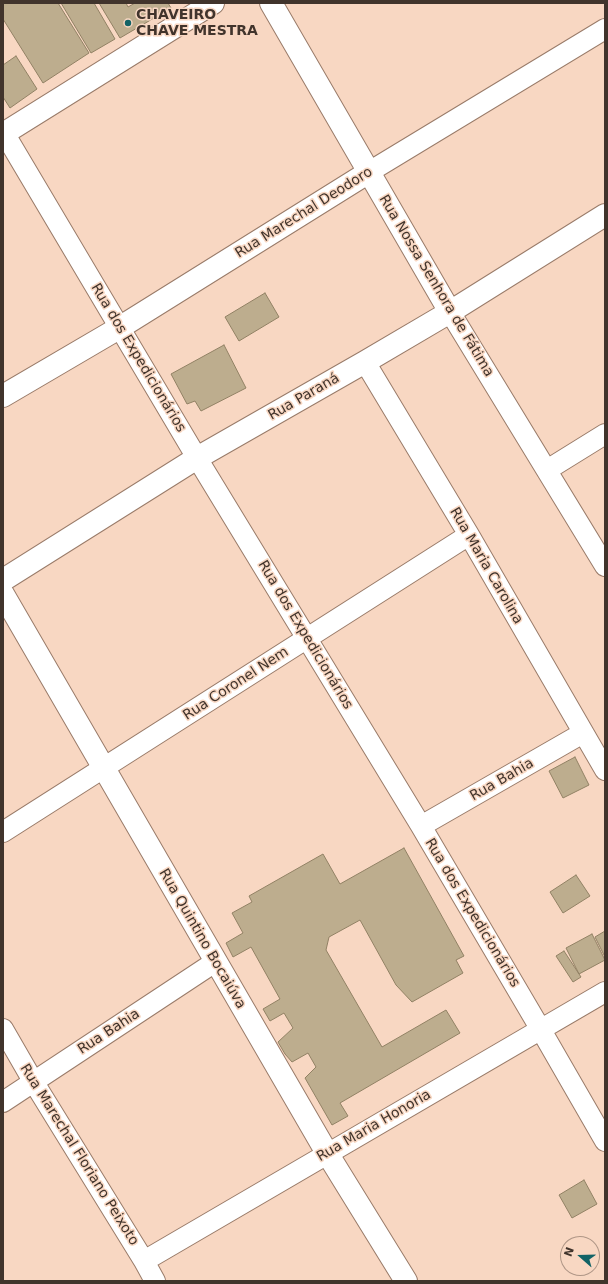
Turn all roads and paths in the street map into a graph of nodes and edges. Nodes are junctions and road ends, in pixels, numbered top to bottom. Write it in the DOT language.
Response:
graph roads {
  1 [pos="213,3"];
  2 [pos="271,3"];
  3 [pos="605,29"];
  4 [pos="3,132"];
  5 [pos="369,172"];
  6 [pos="605,215"];
  7 [pos="450,312"];
  8 [pos="119,328"];
  9 [pos="366,362"];
  10 [pos="3,396"];
  11 [pos="605,434"];
  12 [pos="197,458"];
  13 [pos="547,470"];
  14 [pos="469,535"];
  15 [pos="605,566"];
  16 [pos="3,580"];
  17 [pos="3,594"];
  18 [pos="306,638"];
  19 [pos="583,733"];
  20 [pos="104,768"];
  21 [pos="605,770"];
  22 [pos="421,826"];
  23 [pos="3,832"];
  24 [pos="215,962"];
  25 [pos="605,992"];
  26 [pos="3,1030"];
  27 [pos="541,1030"];
  28 [pos="33,1081"];
  29 [pos="3,1102"];
  30 [pos="605,1141"];
  31 [pos="327,1154"];
  32 [pos="144,1261"];
  33 [pos="155,1281"];
  34 [pos="406,1281"];
  1 -- 4 [label="street"];
  2 -- 5 [label="street, Rua Nossa Senhora de Fátima"];
  3 -- 5 [label="street, Rua Marechal Deodoro"];
  4 -- 8 [label="street, Rua dos Expedicionários"];
  5 -- 7 [label="street, Rua Nossa Senhora de Fátima"];
  5 -- 8 [label="street, Rua Marechal Deodoro"];
  6 -- 7 [label="street, Rua Paraná"];
  7 -- 9 [label="street, Rua Paraná"];
  7 -- 13 [label="street, Rua Nossa Senhora de Fátima"];
  8 -- 10 [label="street, Rua Marechal Deodoro"];
  8 -- 12 [label="street, Rua dos Expedicionários"];
  9 -- 12 [label="street, Rua Paraná"];
  9 -- 14 [label="street, Rua Maria Carolina"];
  11 -- 13 [label="street"];
  12 -- 16 [label="street, Rua Paraná"];
  12 -- 18 [label="street, Rua dos Expedicionários"];
  13 -- 15 [label="street, Rua Nossa Senhora de Fátima"];
  14 -- 18 [label="street, Rua Coronel Nem"];
  14 -- 19 [label="street, Rua Maria Carolina"];
  17 -- 20 [label="street, Rua Quintino Bocaiúva"];
  18 -- 20 [label="street, Rua Coronel Nem"];
  18 -- 22 [label="street, Rua dos Expedicionários"];
  19 -- 21 [label="street, Rua Maria Carolina"];
  19 -- 22 [label="street, Rua Bahia"];
  20 -- 23 [label="street, Rua Coronel Nem"];
  20 -- 24 [label="street, Rua Quintino Bocaiúva"];
  22 -- 27 [label="street, Rua dos Expedicionários"];
  24 -- 28 [label="street, Rua Bahia"];
  24 -- 31 [label="street, Rua Quintino Bocaiúva"];
  25 -- 27 [label="street, Rua Maria Honoria"];
  26 -- 28 [label="street, Rua Marechal Floriano Peixoto"];
  27 -- 30 [label="street, Rua dos Expedicionários"];
  27 -- 31 [label="street, Rua Maria Honoria"];
  28 -- 29 [label="street, Rua Bahia"];
  28 -- 32 [label="street, Rua Marechal Floriano Peixoto"];
  31 -- 32 [label="street, Rua Maria Honoria"];
  31 -- 34 [label="street, Rua Quintino Bocaiúva"];
  32 -- 33 [label="street, Rua Marechal Floriano Peixoto"];
}
